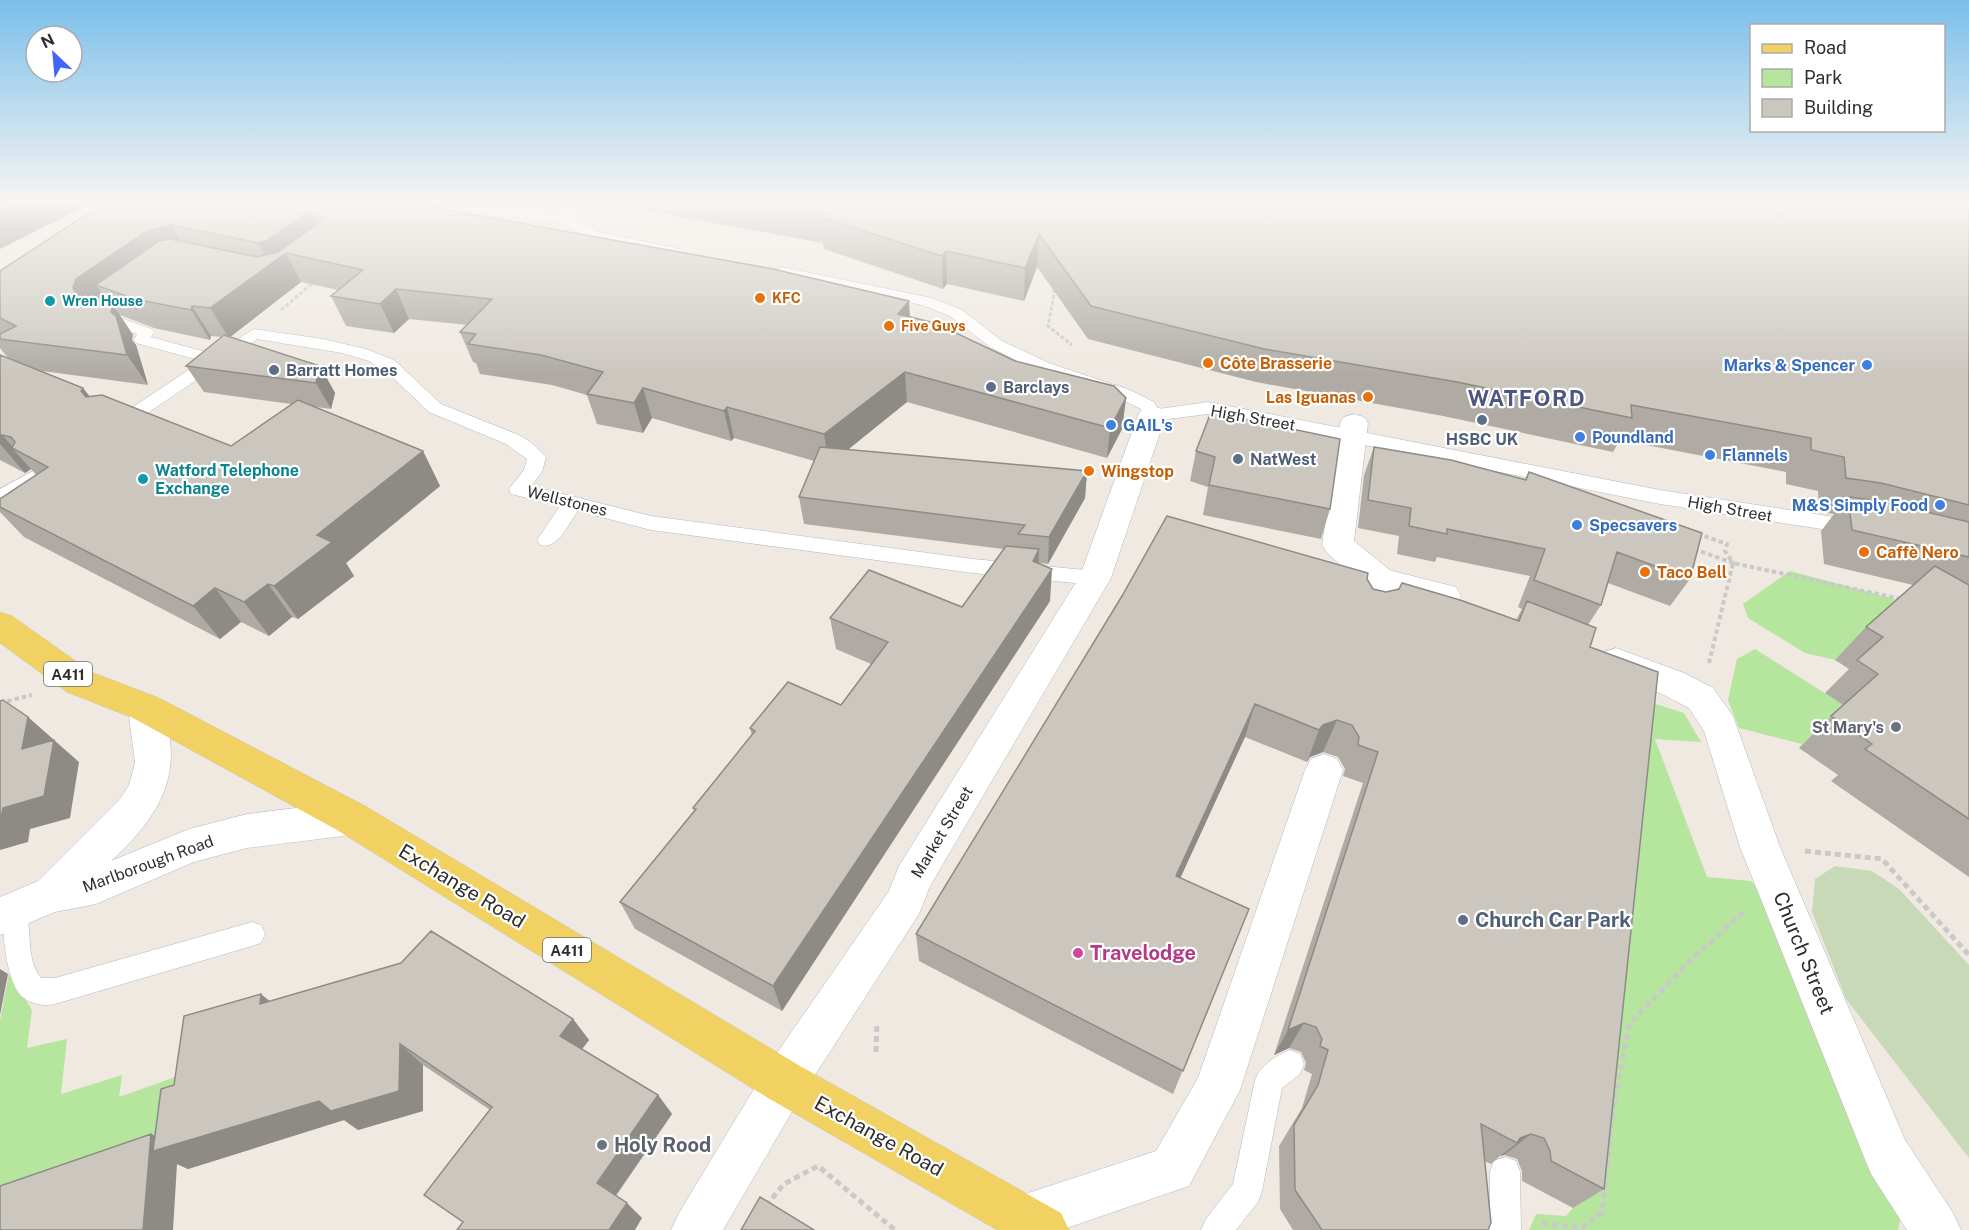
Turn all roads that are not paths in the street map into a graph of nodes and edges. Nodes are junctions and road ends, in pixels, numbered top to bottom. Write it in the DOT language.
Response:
graph roads {
  1 [pos="766,269"];
  2 [pos="113,306"];
  3 [pos="216,360"];
  4 [pos="1152,415"];
  5 [pos="118,425"];
  6 [pos="1352,430"];
  7 [pos="33,477"];
  8 [pos="0,498"];
  9 [pos="573,503"];
  10 [pos="1873,531"];
  11 [pos="547,540"];
  12 [pos="1095,578"];
  13 [pos="1381,580"];
  14 [pos="1477,607"];
  15 [pos="1372,612"];
  16 [pos="0,625"];
  17 [pos="1585,649"];
  18 [pos="146,708"];
  19 [pos="1324,770"];
  20 [pos="351,818"];
  21 [pos="52,894"];
  22 [pos="7,913"];
  23 [pos="252,933"];
  24 [pos="1290,1064"];
  25 [pos="784,1082"];
  26 [pos="1505,1172"];
  27 [pos="1505,1216"];
  28 [pos="1034,1224"];
  29 [pos="696,1230"];
  30 [pos="1217,1230"];
  31 [pos="1936,1230"];
  1 -- 4 [label="lane"];
  2 -- 3 [label="lane"];
  3 -- 5 [label="lane"];
  3 -- 9 [label="lane, Wellstones"];
  4 -- 6 [label="lane, High Street"];
  4 -- 12 [label="street, Market Street"];
  6 -- 10 [label="lane, High Street"];
  6 -- 13 [label="street"];
  7 -- 8 [label="lane"];
  9 -- 11 [label="lane"];
  9 -- 12 [label="lane, Wellstones"];
  12 -- 25 [label="street, Market Street"];
  13 -- 14 [label="street"];
  13 -- 15 [label="street"];
  16 -- 18 [label="main road, Exchange Road / A411"];
  17 -- 31 [label="street, Church Street"];
  18 -- 20 [label="main road, Exchange Road / A411"];
  18 -- 21 [label="street, Marlborough Road"];
  19 -- 28 [label="street"];
  20 -- 21 [label="street, Marlborough Road"];
  20 -- 25 [label="main road, Exchange Road / A411"];
  21 -- 22 [label="street, Marlborough Road"];
  22 -- 23 [label="lane"];
  24 -- 30 [label="lane"];
  25 -- 28 [label="main road, Exchange Road / A411"];
  25 -- 29 [label="street, Market Street"];
  26 -- 27 [label="lane"];
}
